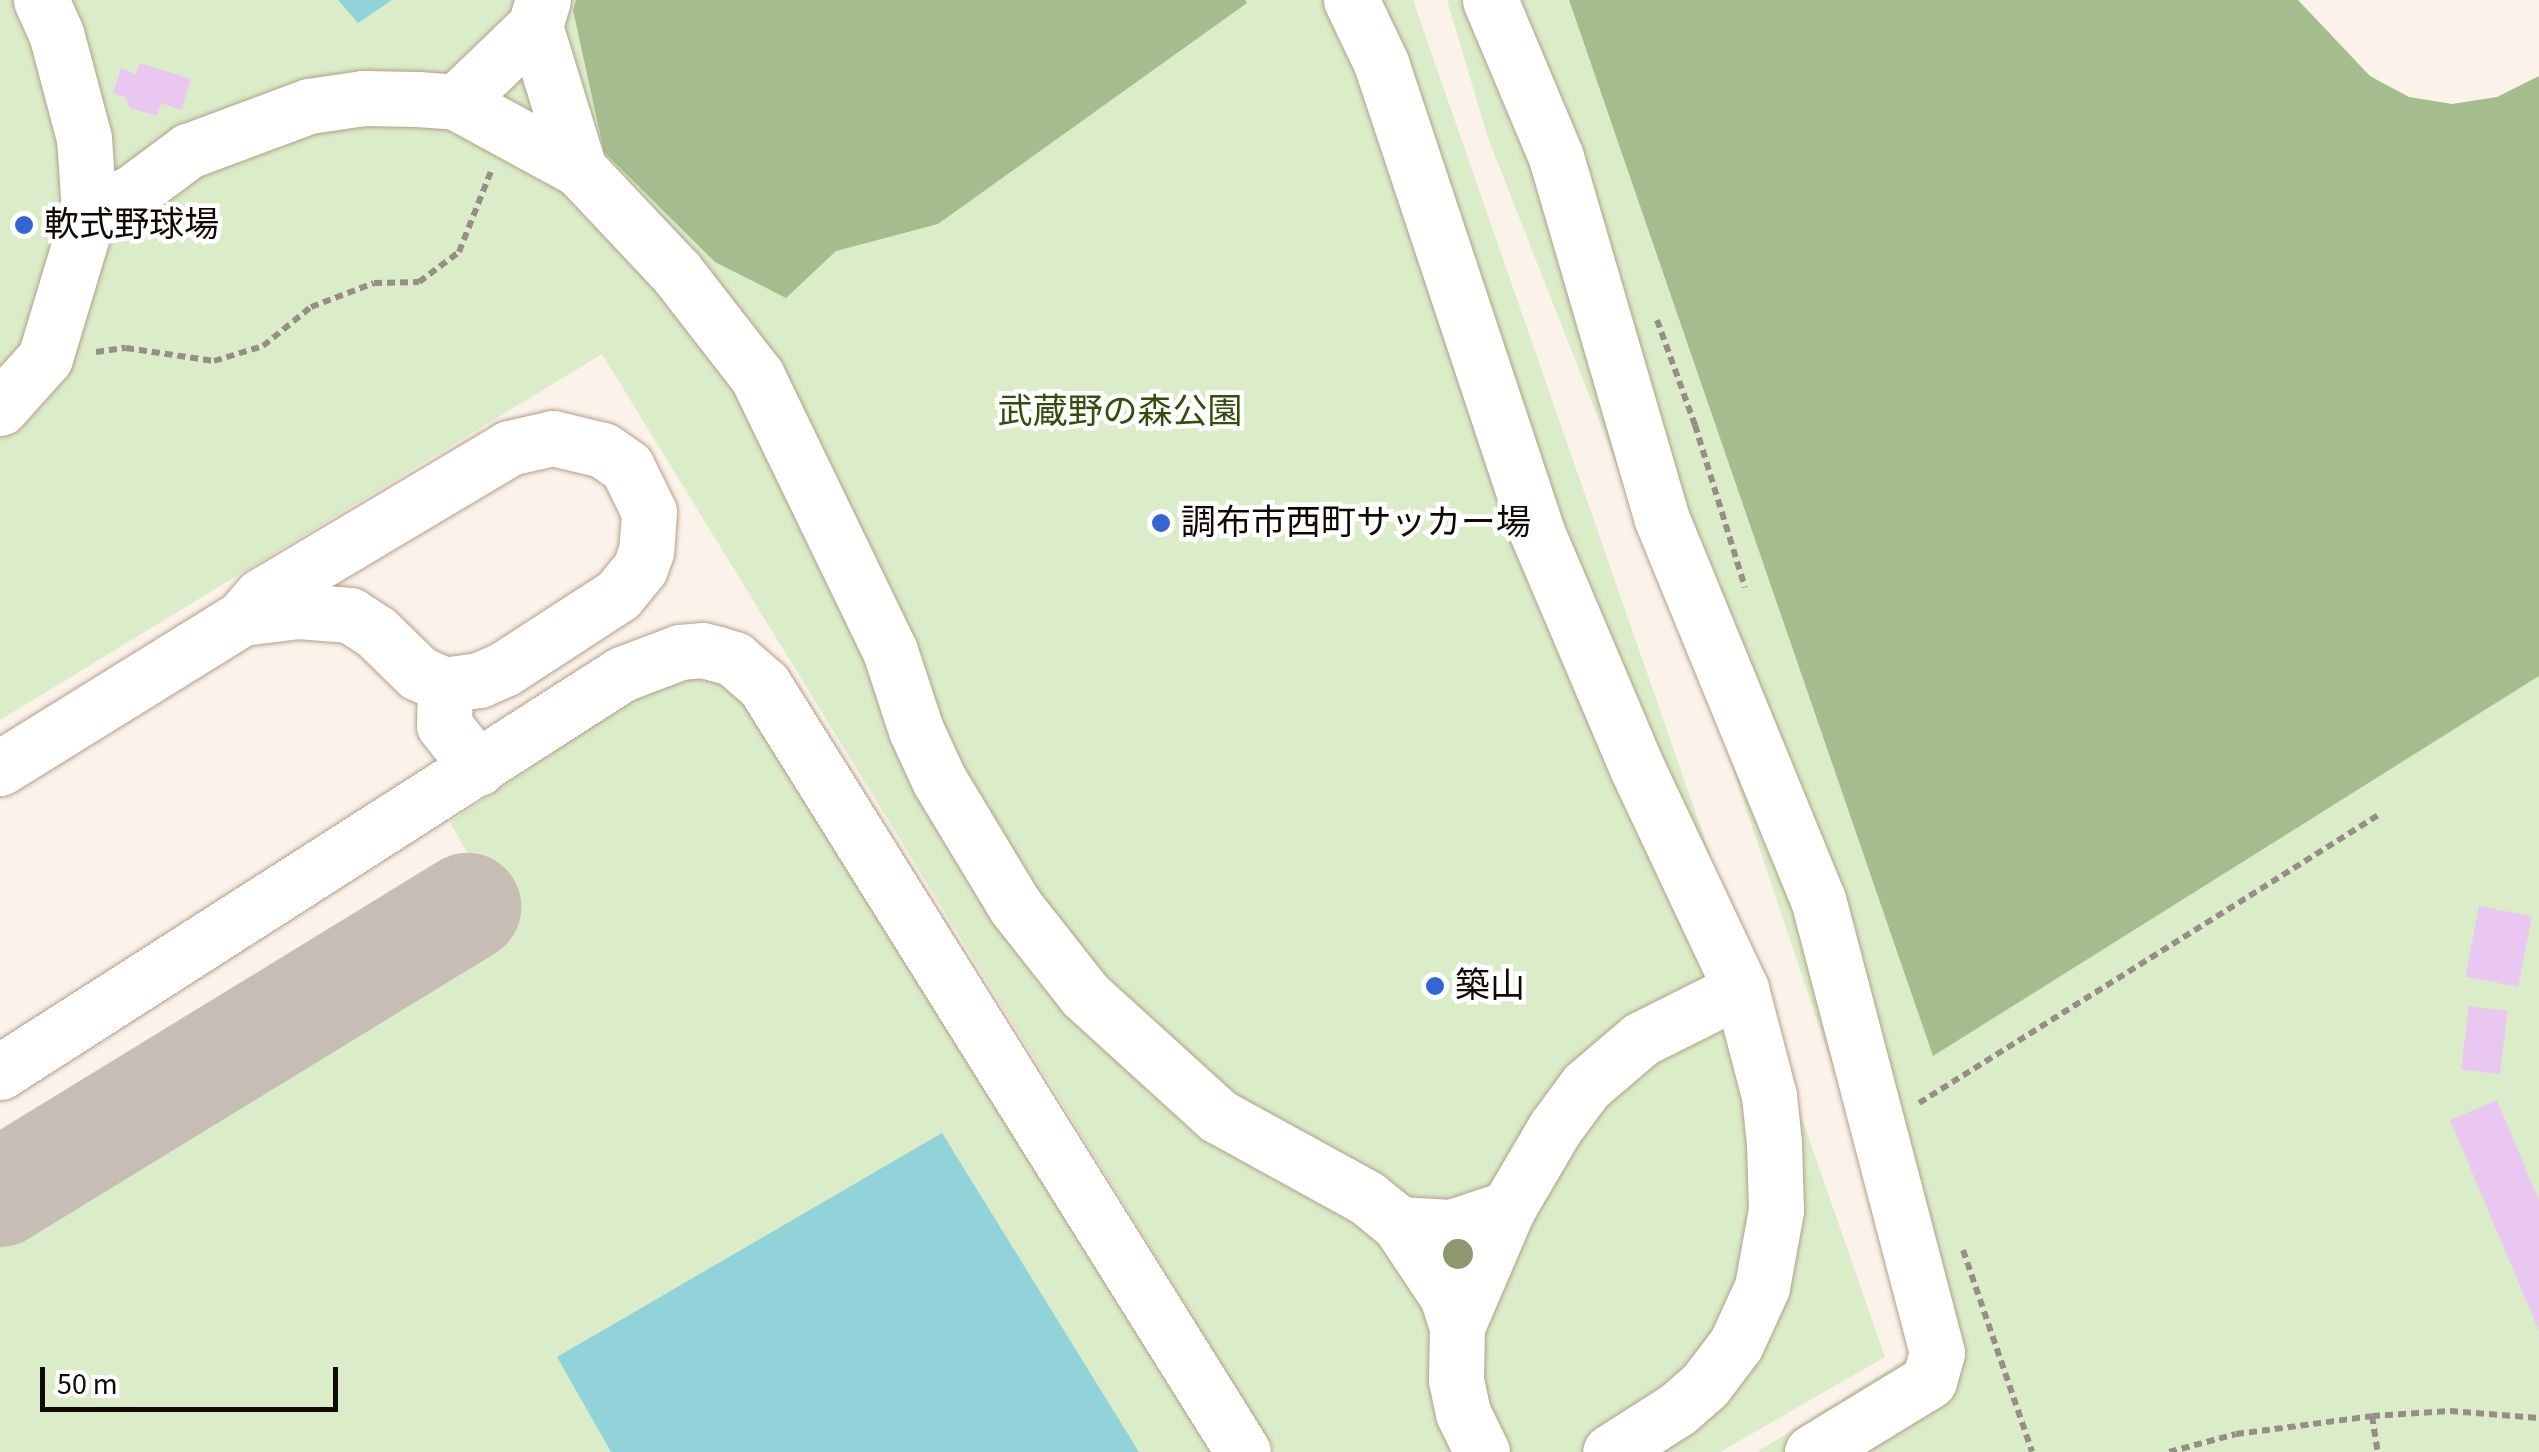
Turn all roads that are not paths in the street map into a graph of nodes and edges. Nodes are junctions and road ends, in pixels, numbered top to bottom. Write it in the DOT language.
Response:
graph roads {
  1 [pos="40,0"];
  2 [pos="1351,0"];
  3 [pos="1490,0"];
  4 [pos="539,13"];
  5 [pos="456,102"];
  6 [pos="579,169"];
  7 [pos="89,212"];
  8 [pos="0,408"];
  9 [pos="242,618"];
  10 [pos="445,685"];
  11 [pos="0,768"];
  12 [pos="478,768"];
  13 [pos="1741,990"];
  14 [pos="0,1072"];
  15 [pos="1508,1208"];
  16 [pos="1399,1224"];
  17 [pos="1457,1327"];
  18 [pos="1243,1452"];
  19 [pos="1482,1452"];
  20 [pos="1610,1452"];
  21 [pos="1812,1452"];
  1 -- 7 [label="street"];
  2 -- 13 [label="street"];
  3 -- 21 [label="street"];
  4 -- 5 [label="street"];
  4 -- 6 [label="street"];
  5 -- 6 [label="street"];
  5 -- 7 [label="street"];
  6 -- 16 [label="street"];
  7 -- 8 [label="street"];
  9 -- 10 [label="street"];
  9 -- 10 [label="street"];
  9 -- 11 [label="street"];
  10 -- 12 [label="street"];
  12 -- 14 [label="street"];
  12 -- 18 [label="street"];
  13 -- 15 [label="street"];
  13 -- 20 [label="street"];
  15 -- 16 [label="street"];
  15 -- 17 [label="street"];
  16 -- 17 [label="street"];
  17 -- 19 [label="street"];
}
